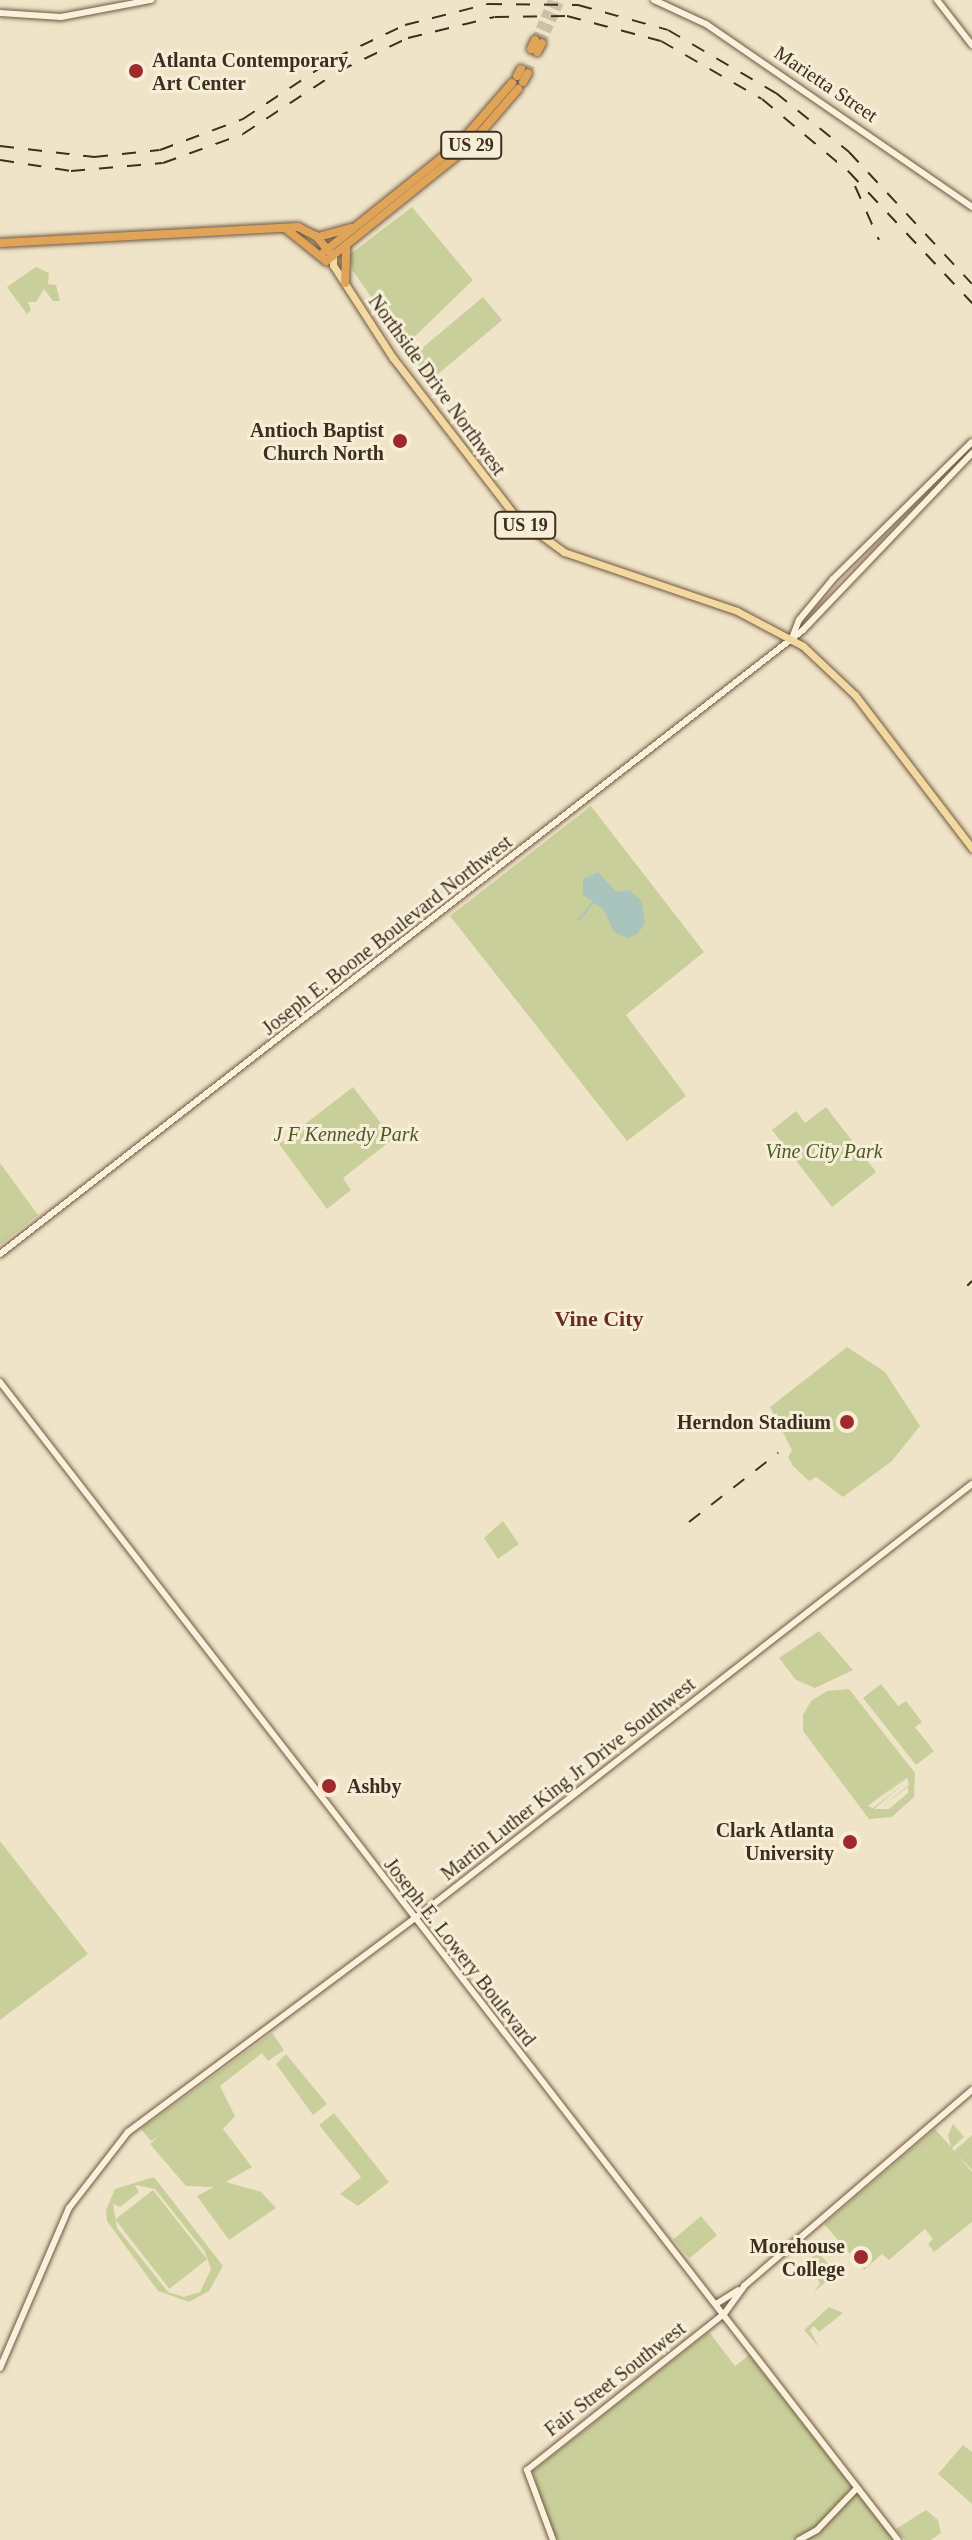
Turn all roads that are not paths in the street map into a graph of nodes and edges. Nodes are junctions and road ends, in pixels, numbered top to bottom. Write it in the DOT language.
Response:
graph roads {
  1 [pos="151,0"];
  2 [pos="654,0"];
  3 [pos="937,0"];
  4 [pos="0,13"];
  5 [pos="972,45"];
  6 [pos="972,207"];
  7 [pos="361,224"];
  8 [pos="285,228"];
  9 [pos="317,237"];
  10 [pos="0,243"];
  11 [pos="349,244"];
  12 [pos="328,257"];
  13 [pos="345,283"];
  14 [pos="972,442"];
  15 [pos="972,453"];
  16 [pos="792,640"];
  17 [pos="972,848"];
  18 [pos="0,1254"];
  19 [pos="0,1382"];
  20 [pos="972,1484"];
  21 [pos="414,1919"];
  22 [pos="972,2090"];
  23 [pos="744,2286"];
  24 [pos="716,2304"];
  25 [pos="724,2314"];
  26 [pos="0,2368"];
  27 [pos="856,2489"];
  28 [pos="553,2540"];
  29 [pos="799,2540"];
  30 [pos="898,2540"];
  1 -- 4 [label="main road"];
  2 -- 6 [label="main road, Marietta Street"];
  3 -- 5 [label="main road"];
  7 -- 9 [label="highway"];
  7 -- 11 [label="highway, US 29"];
  7 -- 12 [label="highway, US 29"];
  8 -- 9 [label="highway, Northside Drive Northwest / US 19"];
  8 -- 10 [label="highway, Northside Drive Northwest"];
  8 -- 12 [label="highway, Northside Drive Northwest / US 19"];
  9 -- 12 [label="highway, Northside Drive Northwest / US 19"];
  11 -- 12 [label="highway, US 29"];
  11 -- 13 [label="highway"];
  12 -- 13 [label="main road, Northside Drive Northwest / US 19"];
  13 -- 16 [label="main road, Northside Drive Northwest / US 19"];
  14 -- 16 [label="main road"];
  15 -- 16 [label="main road, Joseph E. Boone Boulevard Northwest"];
  16 -- 17 [label="main road, Northside Drive Northwest / US 19"];
  16 -- 18 [label="main road, Joseph E. Boone Boulevard Northwest"];
  19 -- 21 [label="main road, Joseph E. Lowery Boulevard"];
  20 -- 21 [label="main road, Martin Luther King Jr Drive Southwest"];
  21 -- 24 [label="main road, Joseph E. Lowery Boulevard"];
  21 -- 26 [label="main road, Martin Luther King Jr Drive Southwest"];
  22 -- 23 [label="main road"];
  23 -- 24 [label="main road"];
  23 -- 25 [label="main road, Fair Street Southwest"];
  24 -- 25 [label="main road, Joseph E. Lowery Boulevard"];
  25 -- 27 [label="main road, Joseph E. Lowery Boulevard"];
  25 -- 28 [label="main road, Fair Street Southwest"];
  27 -- 29 [label="main road"];
  27 -- 30 [label="main road, Joseph E. Lowery Boulevard"];
}
